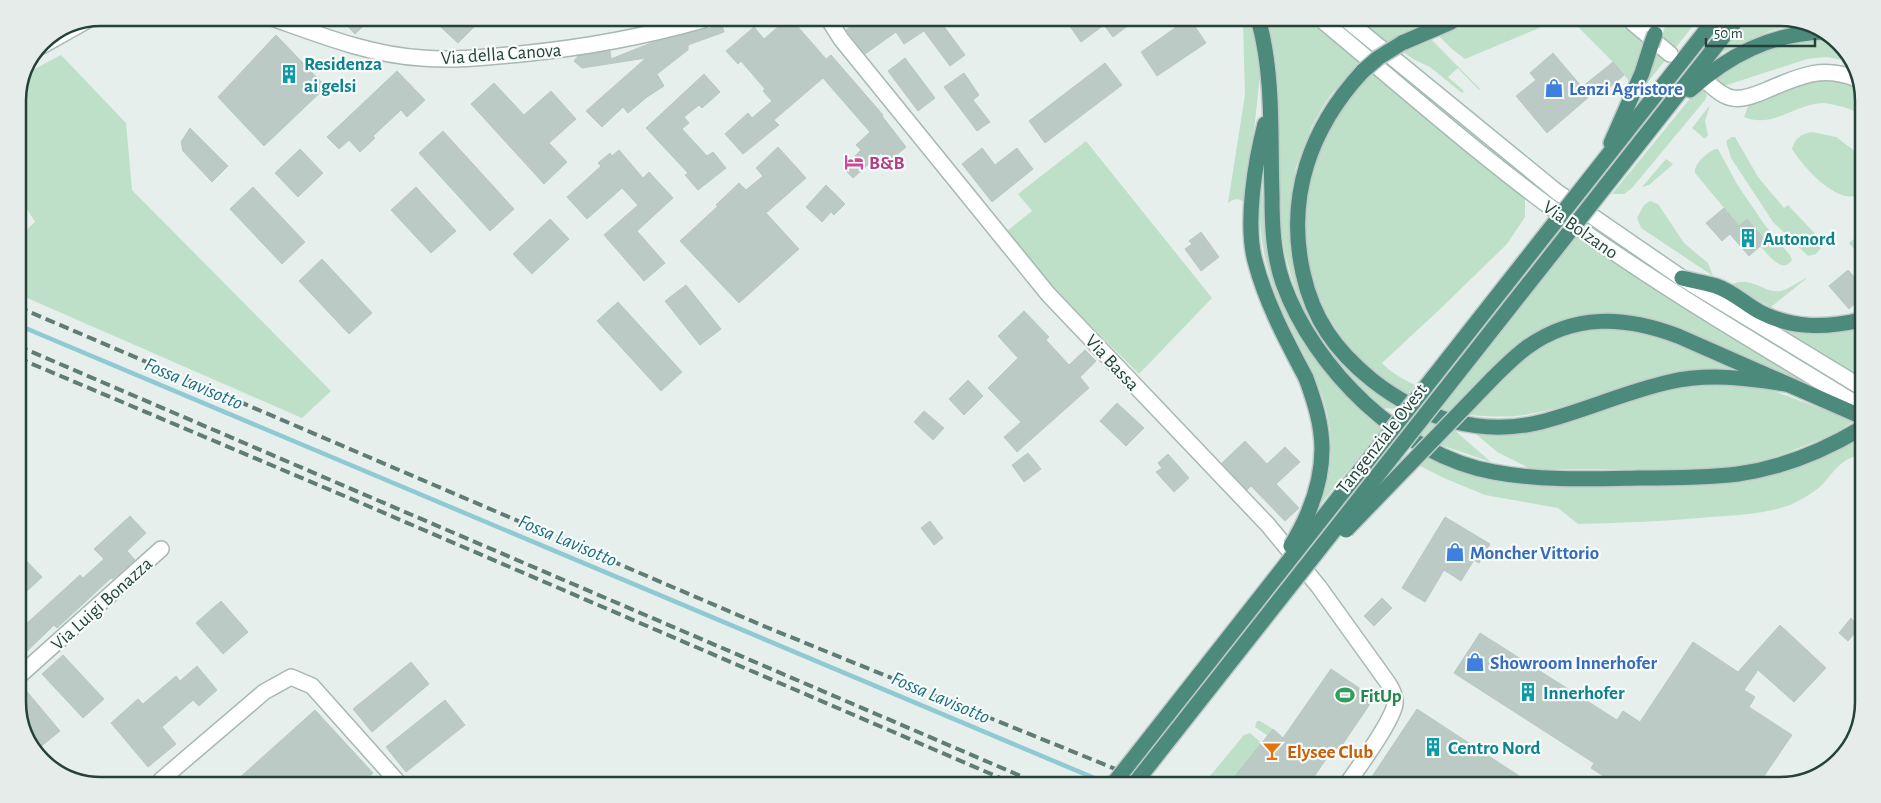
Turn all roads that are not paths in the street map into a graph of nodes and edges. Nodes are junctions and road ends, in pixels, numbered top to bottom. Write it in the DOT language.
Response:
graph roads {
  1 [pos="295,26"];
  2 [pos="655,26"];
  3 [pos="833,26"];
  4 [pos="1260,26"];
  5 [pos="1329,26"];
  6 [pos="1354,26"];
  7 [pos="1441,26"];
  8 [pos="1637,26"];
  9 [pos="1710,26"];
  10 [pos="1732,26"];
  11 [pos="1810,33"];
  12 [pos="1654,34"];
  13 [pos="1670,54"];
  14 [pos="1851,77"];
  15 [pos="1706,82"];
  16 [pos="1270,104"];
  17 [pos="1659,118"];
  18 [pos="1601,165"];
  19 [pos="1682,278"];
  20 [pos="1855,321"];
  21 [pos="1786,384"];
  22 [pos="1855,384"];
  23 [pos="1855,403"];
  24 [pos="1426,411"];
  25 [pos="1855,414"];
  26 [pos="1381,418"];
  27 [pos="1855,432"];
  28 [pos="161,549"];
  29 [pos="1252,609"];
  30 [pos="1272,610"];
  31 [pos="26,670"];
  32 [pos="165,777"];
  33 [pos="393,777"];
  34 [pos="1119,777"];
  35 [pos="1140,777"];
  36 [pos="1352,777"];
  1 -- 2 [label="street, Via della Canova"];
  3 -- 36 [label="street, Via Bassa"];
  4 -- 16 [label="highway"];
  5 -- 23 [label="street, Via Bolzano"];
  6 -- 19 [label="street, Via Bolzano"];
  7 -- 24 [label="highway, bridge"];
  8 -- 13 [label="street"];
  9 -- 18 [label="highway"];
  10 -- 17 [label="highway"];
  11 -- 17 [label="highway"];
  12 -- 18 [label="highway"];
  14 -- 15 [label="street"];
  16 -- 26 [label="highway"];
  16 -- 29 [label="highway, bridge"];
  17 -- 30 [label="highway, Tangenziale Ovest, bridge"];
  18 -- 29 [label="highway, Tangenziale Ovest, bridge"];
  19 -- 20 [label="highway"];
  19 -- 22 [label="street, Via Bolzano"];
  21 -- 24 [label="highway"];
  21 -- 25 [label="highway"];
  21 -- 30 [label="highway, bridge"];
  24 -- 26 [label="highway"];
  26 -- 27 [label="highway"];
  28 -- 31 [label="street, Via Luigi Bonazza"];
  29 -- 34 [label="highway, Tangenziale Ovest, bridge"];
  30 -- 35 [label="highway, Tangenziale Ovest, bridge"];
  32 -- 33 [label="street"];
}
